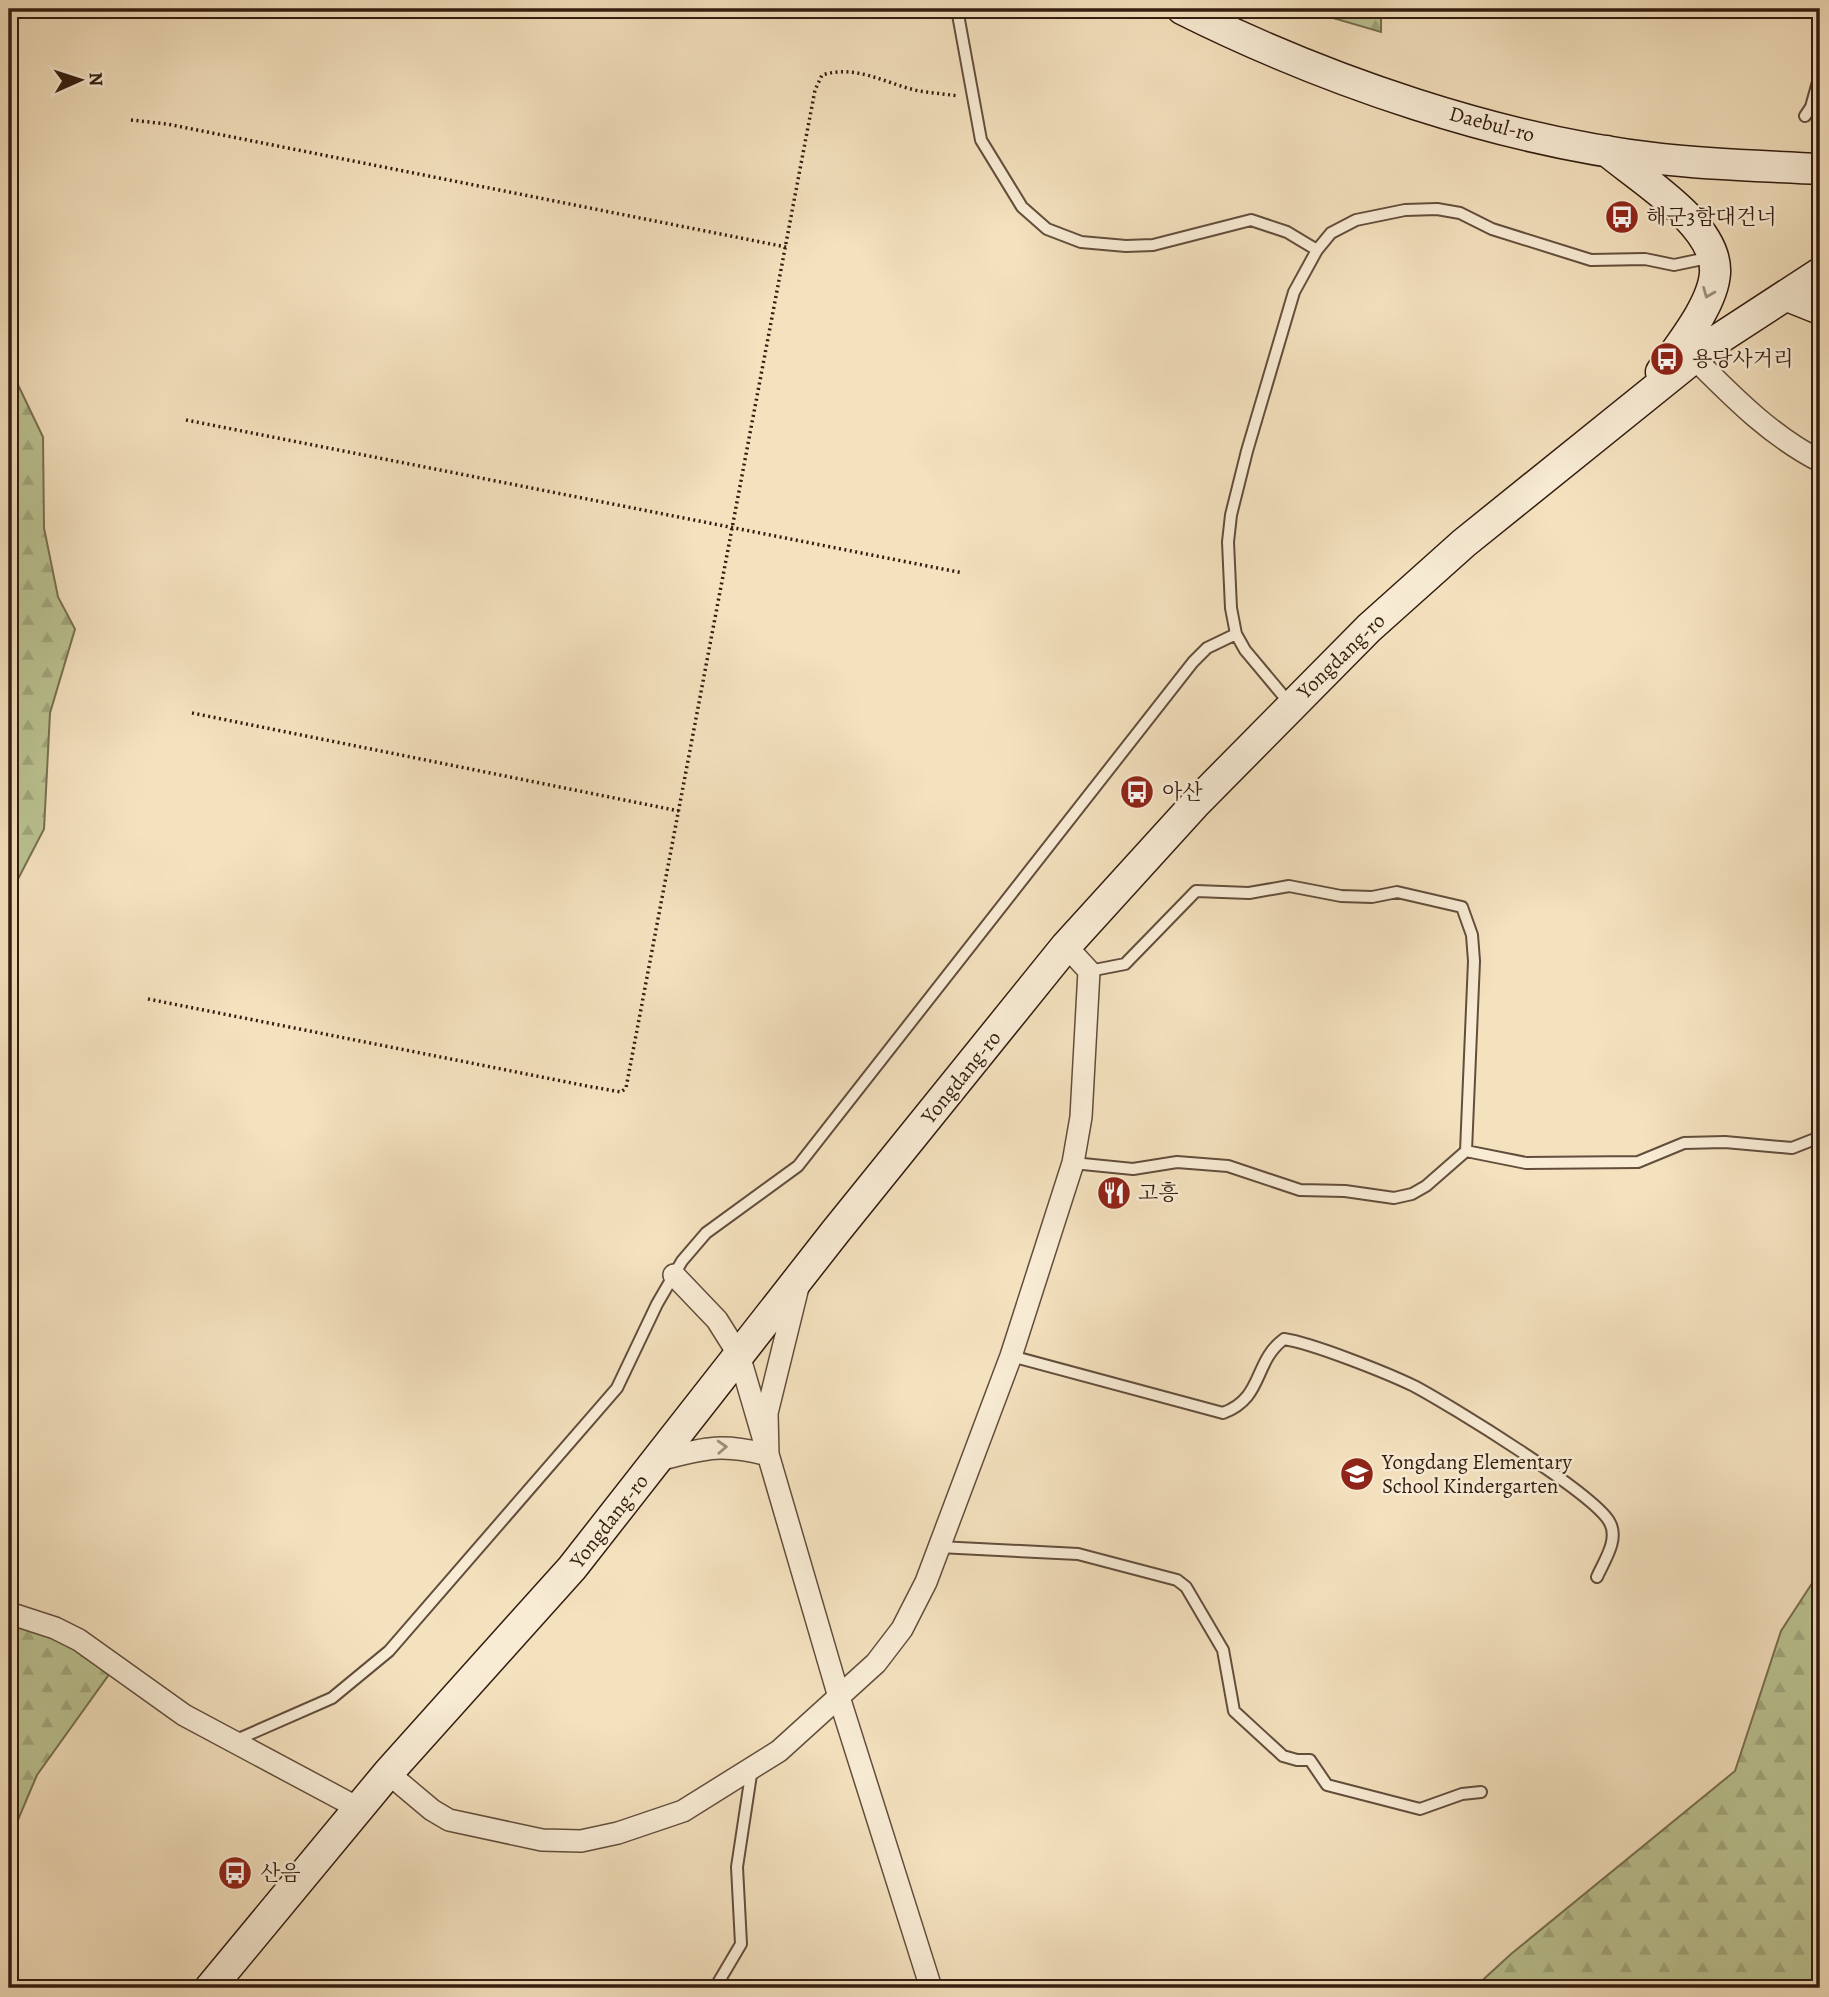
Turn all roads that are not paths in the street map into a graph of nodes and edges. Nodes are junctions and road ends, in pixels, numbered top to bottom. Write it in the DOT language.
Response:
graph roads {
  1 [pos="957,9"];
  2 [pos="1182,9"];
  3 [pos="1820,75"];
  4 [pos="1805,116"];
  5 [pos="1606,151"];
  6 [pos="1820,169"];
  7 [pos="1317,250"];
  8 [pos="1698,260"];
  9 [pos="1820,273"];
  10 [pos="1820,286"];
  11 [pos="1784,299"];
  12 [pos="1820,309"];
  13 [pos="1694,358"];
  14 [pos="1644,397"];
  15 [pos="1820,461"];
  16 [pos="1236,634"];
  17 [pos="1291,705"];
  18 [pos="1066,946"];
  19 [pos="1089,971"];
  20 [pos="1820,1137"];
  21 [pos="1466,1151"];
  22 [pos="1073,1163"];
  23 [pos="674,1275"];
  24 [pos="801,1276"];
  25 [pos="739,1356"];
  26 [pos="1011,1356"];
  27 [pos="768,1455"];
  28 [pos="655,1461"];
  29 [pos="939,1547"];
  30 [pos="1597,1577"];
  31 [pos="9,1613"];
  32 [pos="839,1697"];
  33 [pos="234,1741"];
  34 [pos="752,1768"];
  35 [pos="388,1773"];
  36 [pos="1481,1792"];
  37 [pos="358,1808"];
  38 [pos="210,1988"];
  39 [pos="715,1988"];
  40 [pos="931,1988"];
  1 -- 7 [label="lane"];
  2 -- 5 [label="main road, Daebul-ro"];
  3 -- 4 [label="lane"];
  5 -- 6 [label="main road, Daebul-ro"];
  5 -- 14 [label="main road, one-way"];
  7 -- 8 [label="lane"];
  7 -- 16 [label="lane"];
  9 -- 11 [label="main road, Yongdang-ro"];
  10 -- 11 [label="main road"];
  11 -- 12 [label="main road"];
  11 -- 13 [label="main road, Yongdang-ro"];
  13 -- 14 [label="main road, Yongdang-ro"];
  13 -- 15 [label="street"];
  14 -- 17 [label="main road, Yongdang-ro"];
  16 -- 17 [label="lane"];
  16 -- 23 [label="lane"];
  17 -- 18 [label="main road, Yongdang-ro"];
  18 -- 19 [label="street"];
  18 -- 24 [label="main road, Yongdang-ro"];
  19 -- 21 [label="lane"];
  19 -- 22 [label="street"];
  20 -- 21 [label="lane"];
  21 -- 22 [label="lane"];
  22 -- 26 [label="street"];
  23 -- 25 [label="street"];
  23 -- 33 [label="lane"];
  24 -- 25 [label="main road, Yongdang-ro"];
  24 -- 27 [label="street"];
  25 -- 27 [label="street"];
  25 -- 28 [label="main road, Yongdang-ro"];
  26 -- 29 [label="street"];
  26 -- 30 [label="lane"];
  28 -- 27 [label="street, one-way"];
  27 -- 32 [label="street"];
  28 -- 35 [label="main road, Yongdang-ro"];
  29 -- 32 [label="street"];
  29 -- 36 [label="lane"];
  31 -- 33 [label="street"];
  32 -- 34 [label="street"];
  32 -- 40 [label="street"];
  33 -- 37 [label="street"];
  34 -- 35 [label="street"];
  34 -- 39 [label="lane"];
  35 -- 37 [label="main road, Yongdang-ro"];
  37 -- 38 [label="main road, Yongdang-ro"];
}
